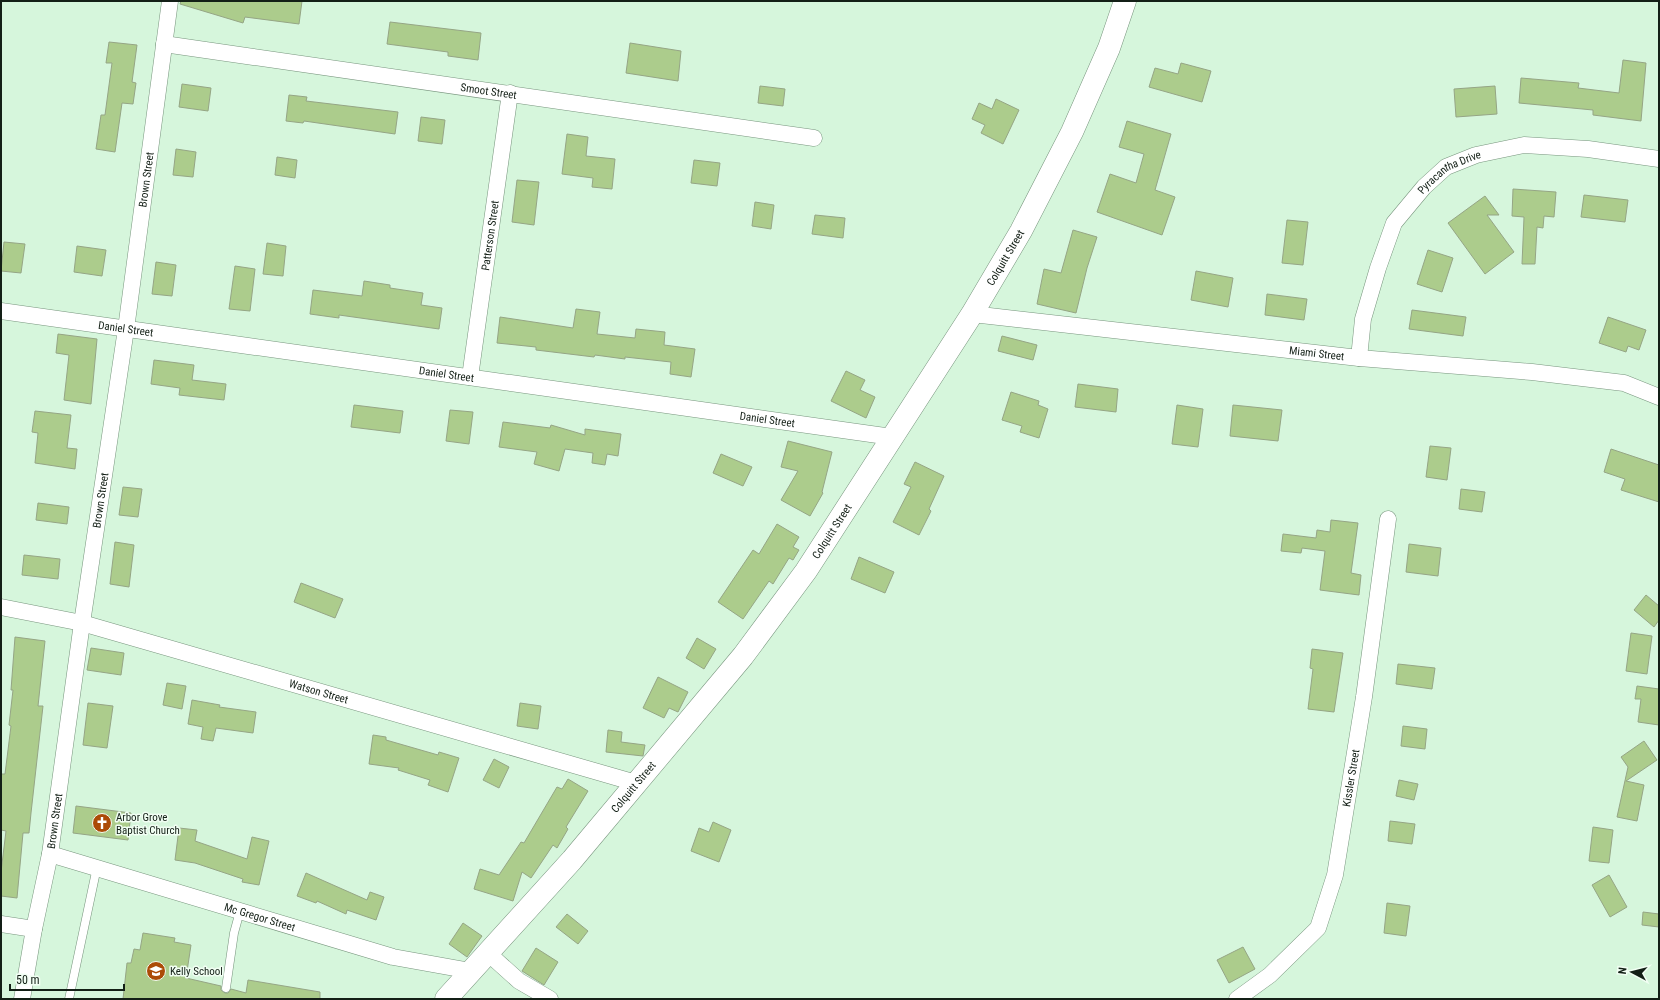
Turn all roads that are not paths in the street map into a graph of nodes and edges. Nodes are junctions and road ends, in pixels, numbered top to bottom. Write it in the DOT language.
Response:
graph roads {
  1 [pos="170,1"];
  2 [pos="1125,1"];
  3 [pos="164,44"];
  4 [pos="510,94"];
  5 [pos="814,138"];
  6 [pos="1659,159"];
  7 [pos="1,311"];
  8 [pos="972,314"];
  9 [pos="126,328"];
  10 [pos="1359,358"];
  11 [pos="470,377"];
  12 [pos="1659,397"];
  13 [pos="892,437"];
  14 [pos="1388,519"];
  15 [pos="1,608"];
  16 [pos="82,624"];
  17 [pos="636,783"];
  18 [pos="50,854"];
  19 [pos="97,867"];
  20 [pos="240,911"];
  21 [pos="1,924"];
  22 [pos="34,929"];
  23 [pos="489,954"];
  24 [pos="471,971"];
  25 [pos="226,988"];
  26 [pos="22,999"];
  27 [pos="69,999"];
  28 [pos="446,999"];
  29 [pos="550,999"];
  30 [pos="1237,999"];
  1 -- 3 [label="street, Brown Street"];
  2 -- 8 [label="street, Colquitt Street"];
  3 -- 4 [label="street, Smoot Street"];
  3 -- 9 [label="street, Brown Street"];
  4 -- 5 [label="street, Smoot Street"];
  4 -- 11 [label="street, Patterson Street"];
  6 -- 10 [label="street, Pyracantha Drive"];
  7 -- 9 [label="street, Daniel Street"];
  8 -- 10 [label="street, Miami Street"];
  8 -- 13 [label="street, Colquitt Street"];
  9 -- 11 [label="street, Daniel Street"];
  9 -- 16 [label="street, Brown Street"];
  10 -- 12 [label="street, Miami Street"];
  11 -- 13 [label="street, Daniel Street"];
  13 -- 17 [label="street, Colquitt Street"];
  14 -- 30 [label="street, Kissler Street"];
  15 -- 16 [label="street, Watson Street"];
  16 -- 17 [label="street, Watson Street"];
  16 -- 18 [label="street, Brown Street"];
  17 -- 23 [label="street, Colquitt Street"];
  18 -- 19 [label="street, Mc Gregor Street"];
  18 -- 22 [label="street, Brown Street"];
  19 -- 20 [label="street, Mc Gregor Street"];
  19 -- 27 [label="lane"];
  20 -- 24 [label="street, Mc Gregor Street"];
  20 -- 25 [label="lane"];
  21 -- 22 [label="street"];
  22 -- 26 [label="street, Brown Street"];
  23 -- 24 [label="street, Colquitt Street"];
  23 -- 29 [label="street"];
  24 -- 28 [label="street, Colquitt Street"];
}
